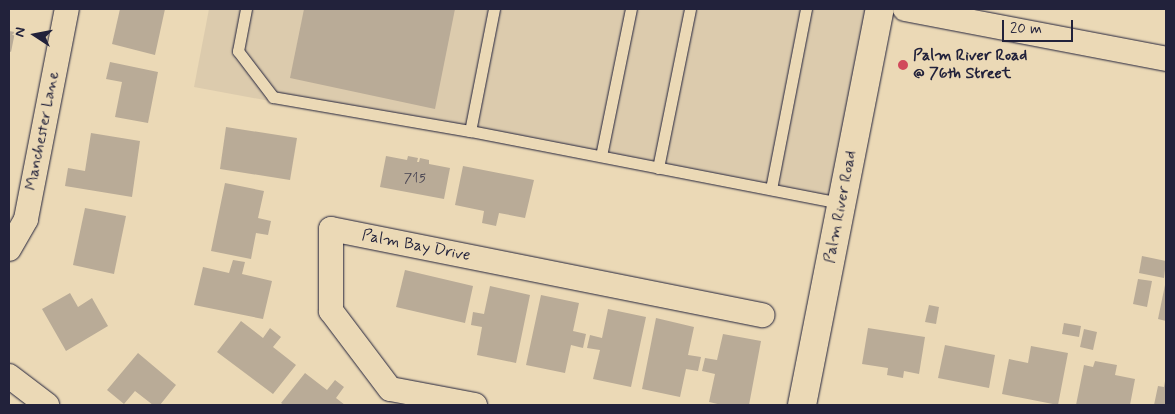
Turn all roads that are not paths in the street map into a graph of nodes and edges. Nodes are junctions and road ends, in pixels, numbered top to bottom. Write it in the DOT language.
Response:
graph roads {
  1 [pos="67,9"];
  2 [pos="246,9"];
  3 [pos="494,9"];
  4 [pos="631,9"];
  5 [pos="690,9"];
  6 [pos="806,9"];
  7 [pos="880,9"];
  8 [pos="920,10"];
  9 [pos="986,17"];
  10 [pos="1166,59"];
  11 [pos="470,131"];
  12 [pos="601,156"];
  13 [pos="658,168"];
  14 [pos="771,189"];
  15 [pos="842,203"];
  16 [pos="9,249"];
  17 [pos="763,315"];
  18 [pos="9,376"];
  19 [pos="47,405"];
  20 [pos="475,405"];
  21 [pos="802,405"];
  1 -- 16 [label="street, Manchester Lane"];
  2 -- 11 [label="lane"];
  3 -- 11 [label="lane"];
  4 -- 12 [label="lane"];
  5 -- 13 [label="lane"];
  6 -- 14 [label="lane"];
  7 -- 15 [label="street, Palm River Road"];
  8 -- 9 [label="street"];
  9 -- 10 [label="street"];
  11 -- 12 [label="lane"];
  12 -- 13 [label="lane"];
  13 -- 14 [label="lane"];
  14 -- 15 [label="lane"];
  15 -- 21 [label="street, Palm River Road"];
  17 -- 20 [label="street, Palm Bay Drive"];
  18 -- 19 [label="street"];
}
